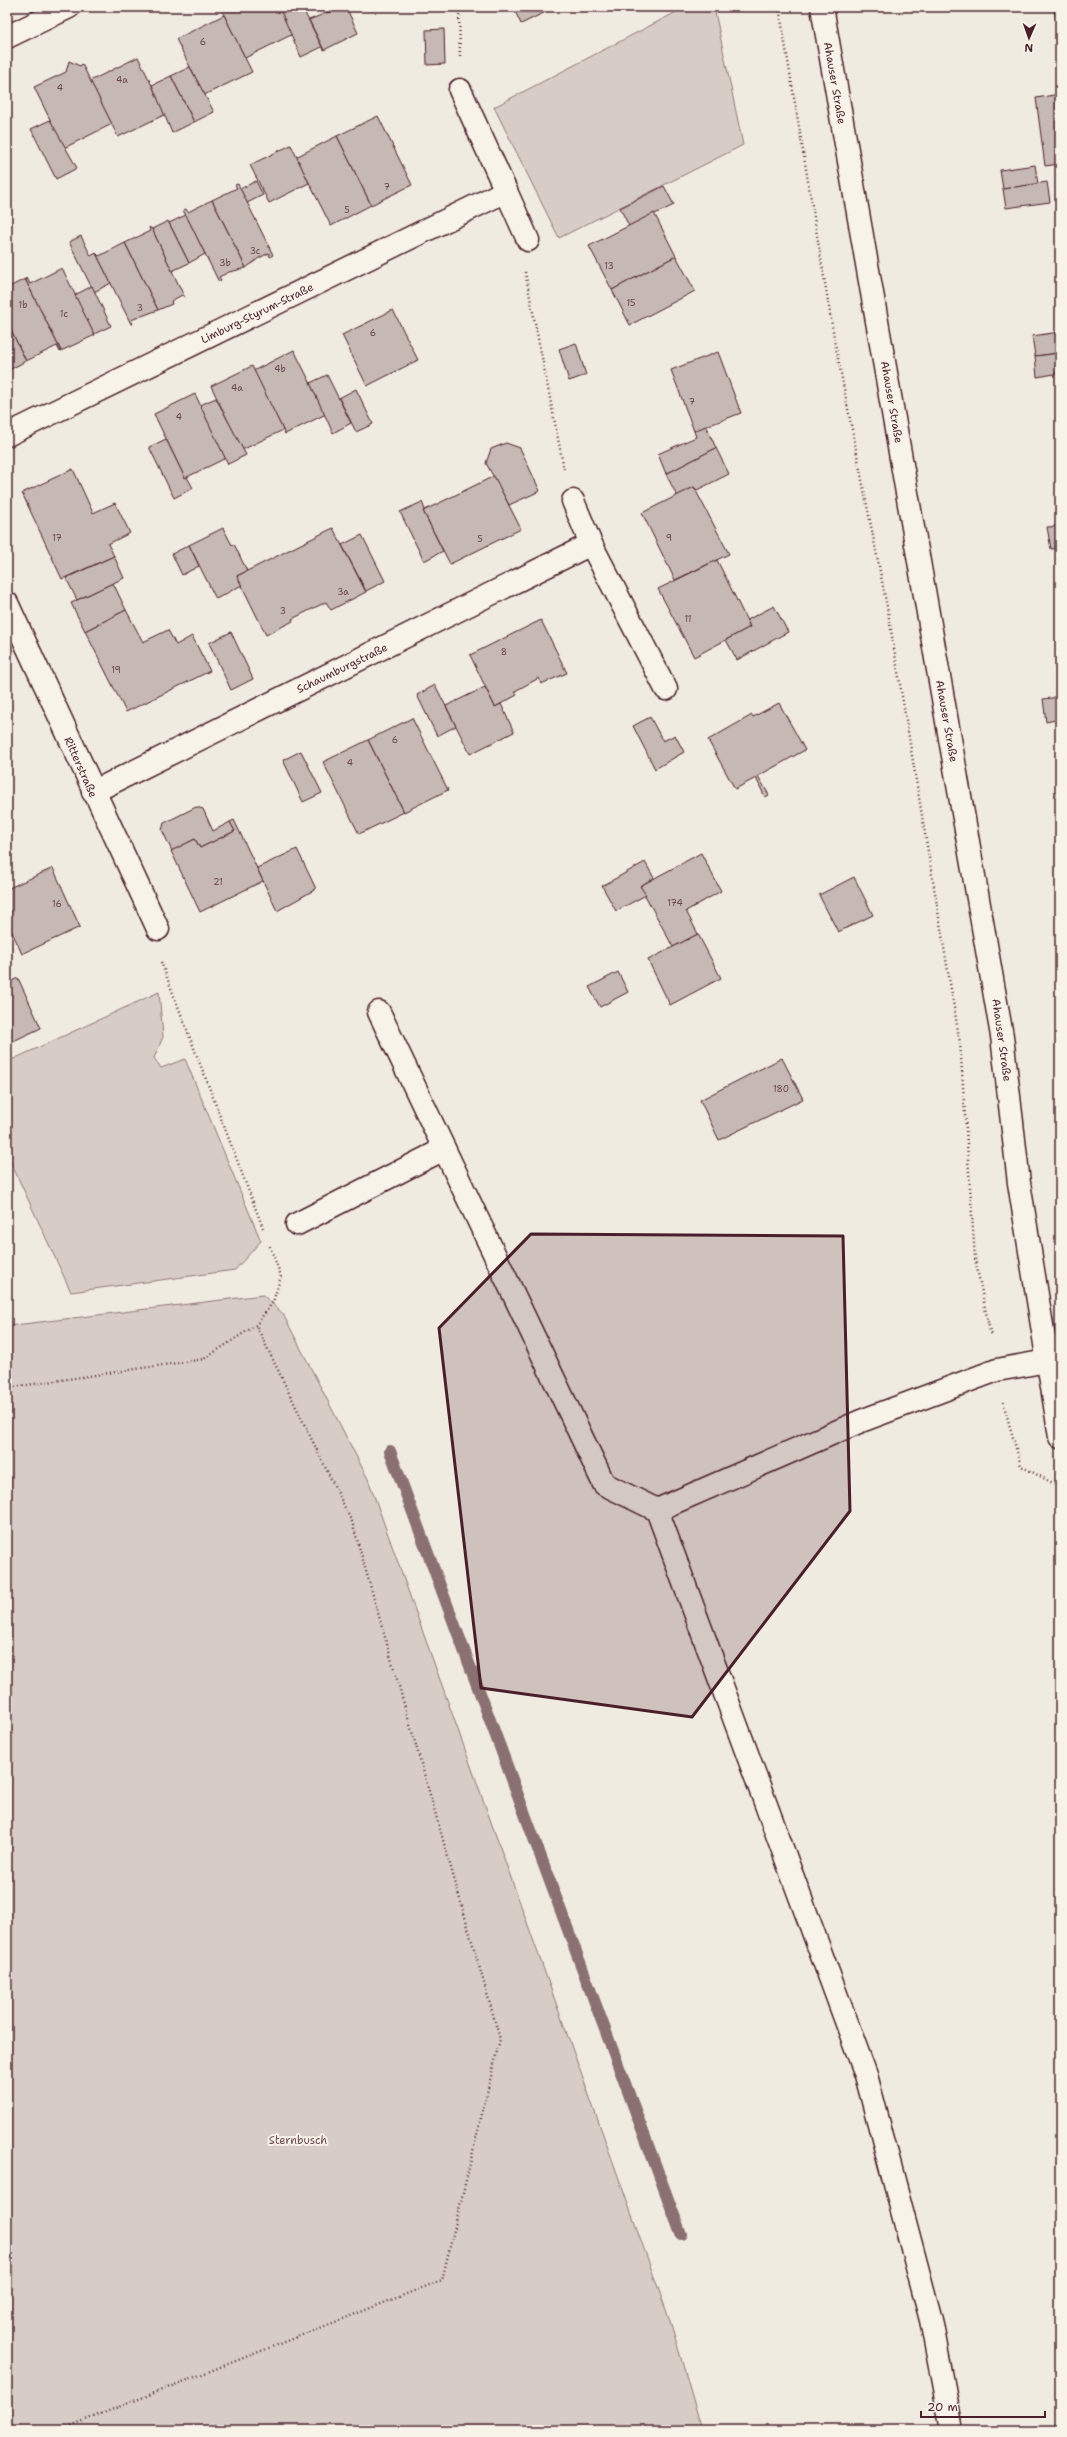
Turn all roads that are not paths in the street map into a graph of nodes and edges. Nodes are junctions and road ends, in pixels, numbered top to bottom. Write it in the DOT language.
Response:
graph roads {
  1 [pos="69,7"];
  2 [pos="822,7"];
  3 [pos="7,37"];
  4 [pos="460,90"];
  5 [pos="506,191"];
  6 [pos="528,240"];
  7 [pos="7,435"];
  8 [pos="573,501"];
  9 [pos="591,544"];
  10 [pos="7,603"];
  11 [pos="666,689"];
  12 [pos="93,792"];
  13 [pos="158,929"];
  14 [pos="379,1012"];
  15 [pos="444,1149"];
  16 [pos="297,1224"];
  17 [pos="1047,1361"];
  18 [pos="1060,1436"];
  19 [pos="657,1510"];
  20 [pos="952,2430"];
  1 -- 3 [label="street"];
  2 -- 17 [label="street, Ahauser Straße"];
  4 -- 5 [label="street"];
  5 -- 6 [label="street"];
  5 -- 7 [label="street, Limburg-Styrum-Straße"];
  8 -- 9 [label="street"];
  9 -- 11 [label="street"];
  9 -- 12 [label="street, Schaumburgstraße"];
  10 -- 12 [label="street, Ritterstraße"];
  12 -- 13 [label="street, Ritterstraße"];
  14 -- 15 [label="street"];
  15 -- 16 [label="street"];
  15 -- 19 [label="street"];
  17 -- 18 [label="street, Ahauser Straße"];
  17 -- 19 [label="street"];
  19 -- 20 [label="street"];
}
